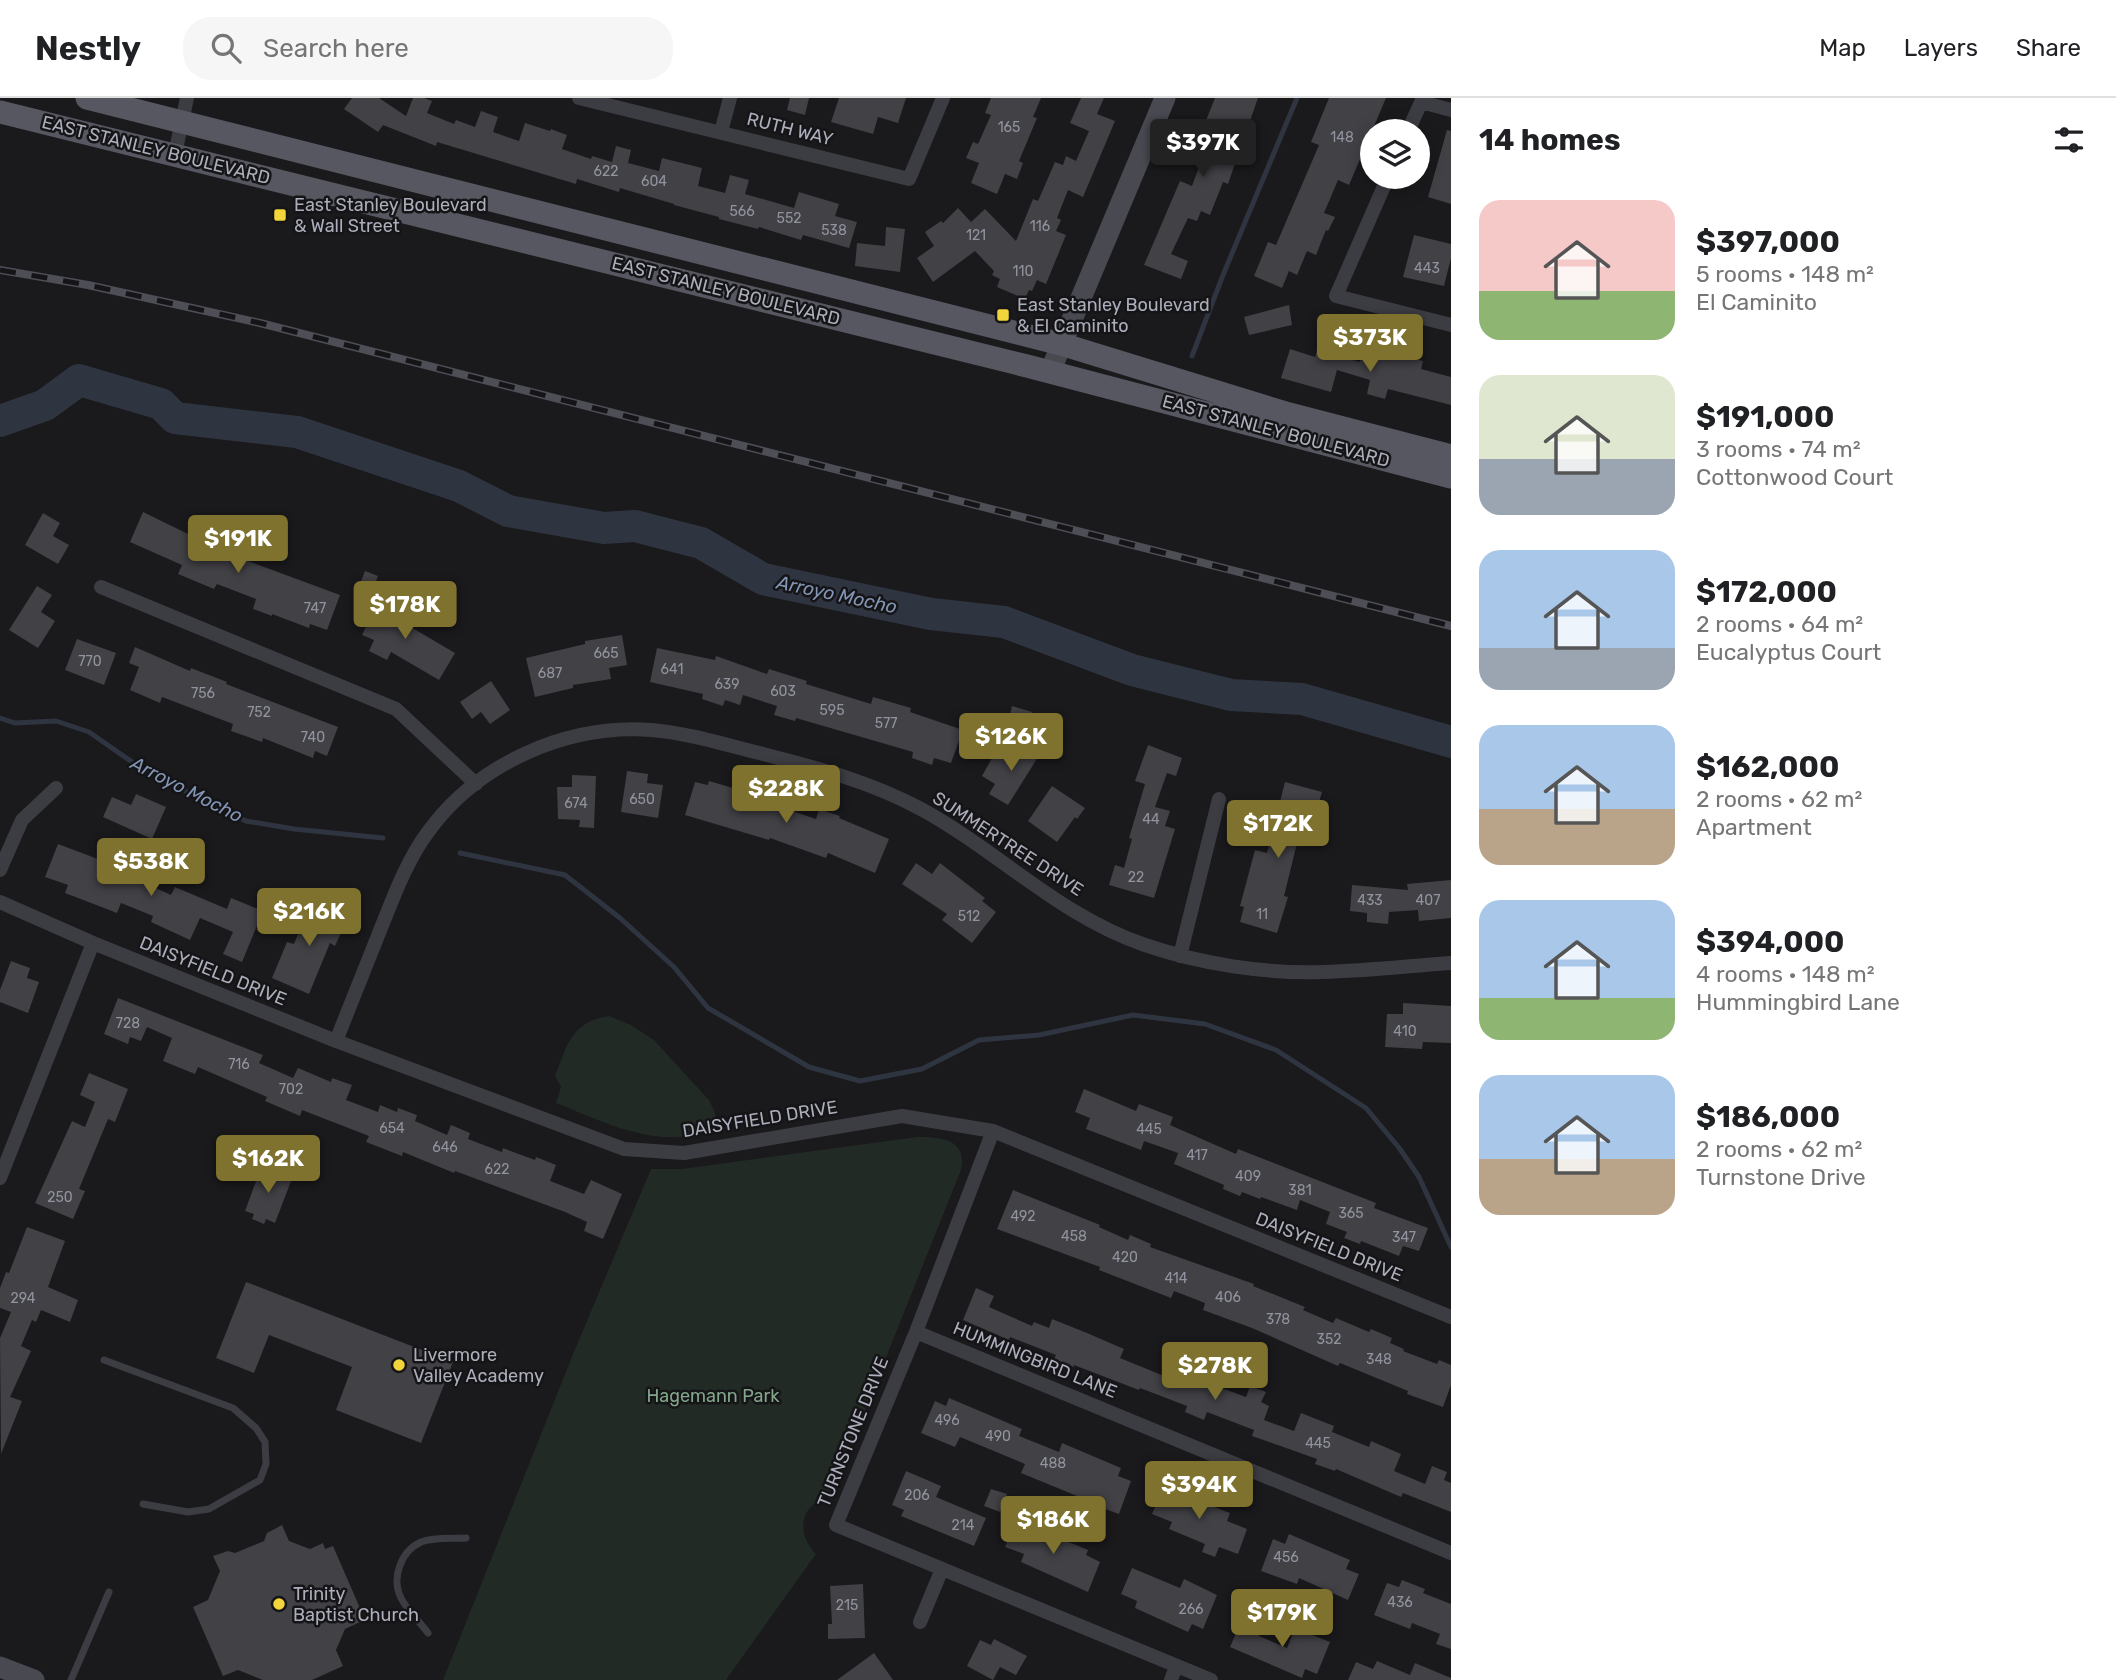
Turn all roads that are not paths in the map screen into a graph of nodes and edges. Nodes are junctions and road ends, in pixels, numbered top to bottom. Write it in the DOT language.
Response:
graph roads {
  1 [pos="87,98"];
  2 [pos="187,98"];
  3 [pos="579,98"];
  4 [pos="730,98"];
  5 [pos="943,98"];
  6 [pos="1165,98"];
  7 [pos="1422,100"];
  8 [pos="1451,110"];
  9 [pos="0,112"];
  10 [pos="1413,119"];
  11 [pos="183,122"];
  12 [pos="722,132"];
  13 [pos="175,154"];
  14 [pos="1383,189"];
  15 [pos="1451,325"];
  16 [pos="1061,344"];
  17 [pos="1050,372"];
  18 [pos="1451,456"];
  19 [pos="1451,477"];
  20 [pos="101,587"];
  21 [pos="476,784"];
  22 [pos="56,788"];
  23 [pos="1219,799"];
  24 [pos="0,870"];
  25 [pos="0,902"];
  26 [pos="93,943"];
  27 [pos="1180,956"];
  28 [pos="1451,963"];
  29 [pos="336,1041"];
  30 [pos="993,1131"];
  31 [pos="0,1178"];
  32 [pos="1451,1317"];
  33 [pos="916,1332"];
  34 [pos="104,1360"];
  35 [pos="144,1504"];
  36 [pos="466,1538"];
  37 [pos="1451,1553"];
  38 [pos="942,1569"];
  39 [pos="109,1592"];
  40 [pos="920,1622"];
  41 [pos="429,1633"];
  42 [pos="0,1667"];
  43 [pos="1173,1673"];
  44 [pos="34,1680"];
  45 [pos="71,1680"];
  46 [pos="1211,1680"];
  1 -- 11 [label="main road, EAST STANLEY BOULEVARD"];
  2 -- 11 [label="street"];
  3 -- 12 [label="street, RUTH WAY"];
  4 -- 12 [label="street"];
  5 -- 12 [label="street, RUTH WAY"];
  6 -- 16 [label="street"];
  7 -- 8 [label="street"];
  7 -- 10 [label="street"];
  9 -- 13 [label="main road, EAST STANLEY BOULEVARD"];
  11 -- 13 [label="street"];
  11 -- 16 [label="main road, EAST STANLEY BOULEVARD"];
  13 -- 17 [label="main road, EAST STANLEY BOULEVARD"];
  14 -- 15 [label="street"];
  16 -- 17 [label="street"];
  16 -- 18 [label="main road, EAST STANLEY BOULEVARD"];
  17 -- 19 [label="main road, EAST STANLEY BOULEVARD"];
  20 -- 21 [label="street"];
  21 -- 27 [label="street, SUMMERTREE DRIVE"];
  21 -- 29 [label="street, SUMMERTREE DRIVE"];
  22 -- 24 [label="street"];
  23 -- 27 [label="street"];
  25 -- 26 [label="street, DAISYFIELD DRIVE"];
  26 -- 29 [label="street, DAISYFIELD DRIVE"];
  26 -- 31 [label="street"];
  27 -- 28 [label="street, SUMMERTREE DRIVE"];
  29 -- 30 [label="street, DAISYFIELD DRIVE"];
  30 -- 32 [label="street, DAISYFIELD DRIVE"];
  30 -- 33 [label="street, TURNSTONE DRIVE"];
  33 -- 37 [label="street, HUMMINGBIRD LANE"];
  33 -- 38 [label="street, TURNSTONE DRIVE"];
  34 -- 35 [label="lane"];
  36 -- 41 [label="lane"];
  38 -- 40 [label="street"];
  38 -- 43 [label="street, TURNSTONE DRIVE"];
  39 -- 45 [label="lane"];
  42 -- 44 [label="street"];
  43 -- 46 [label="street, TURNSTONE DRIVE"];
}
